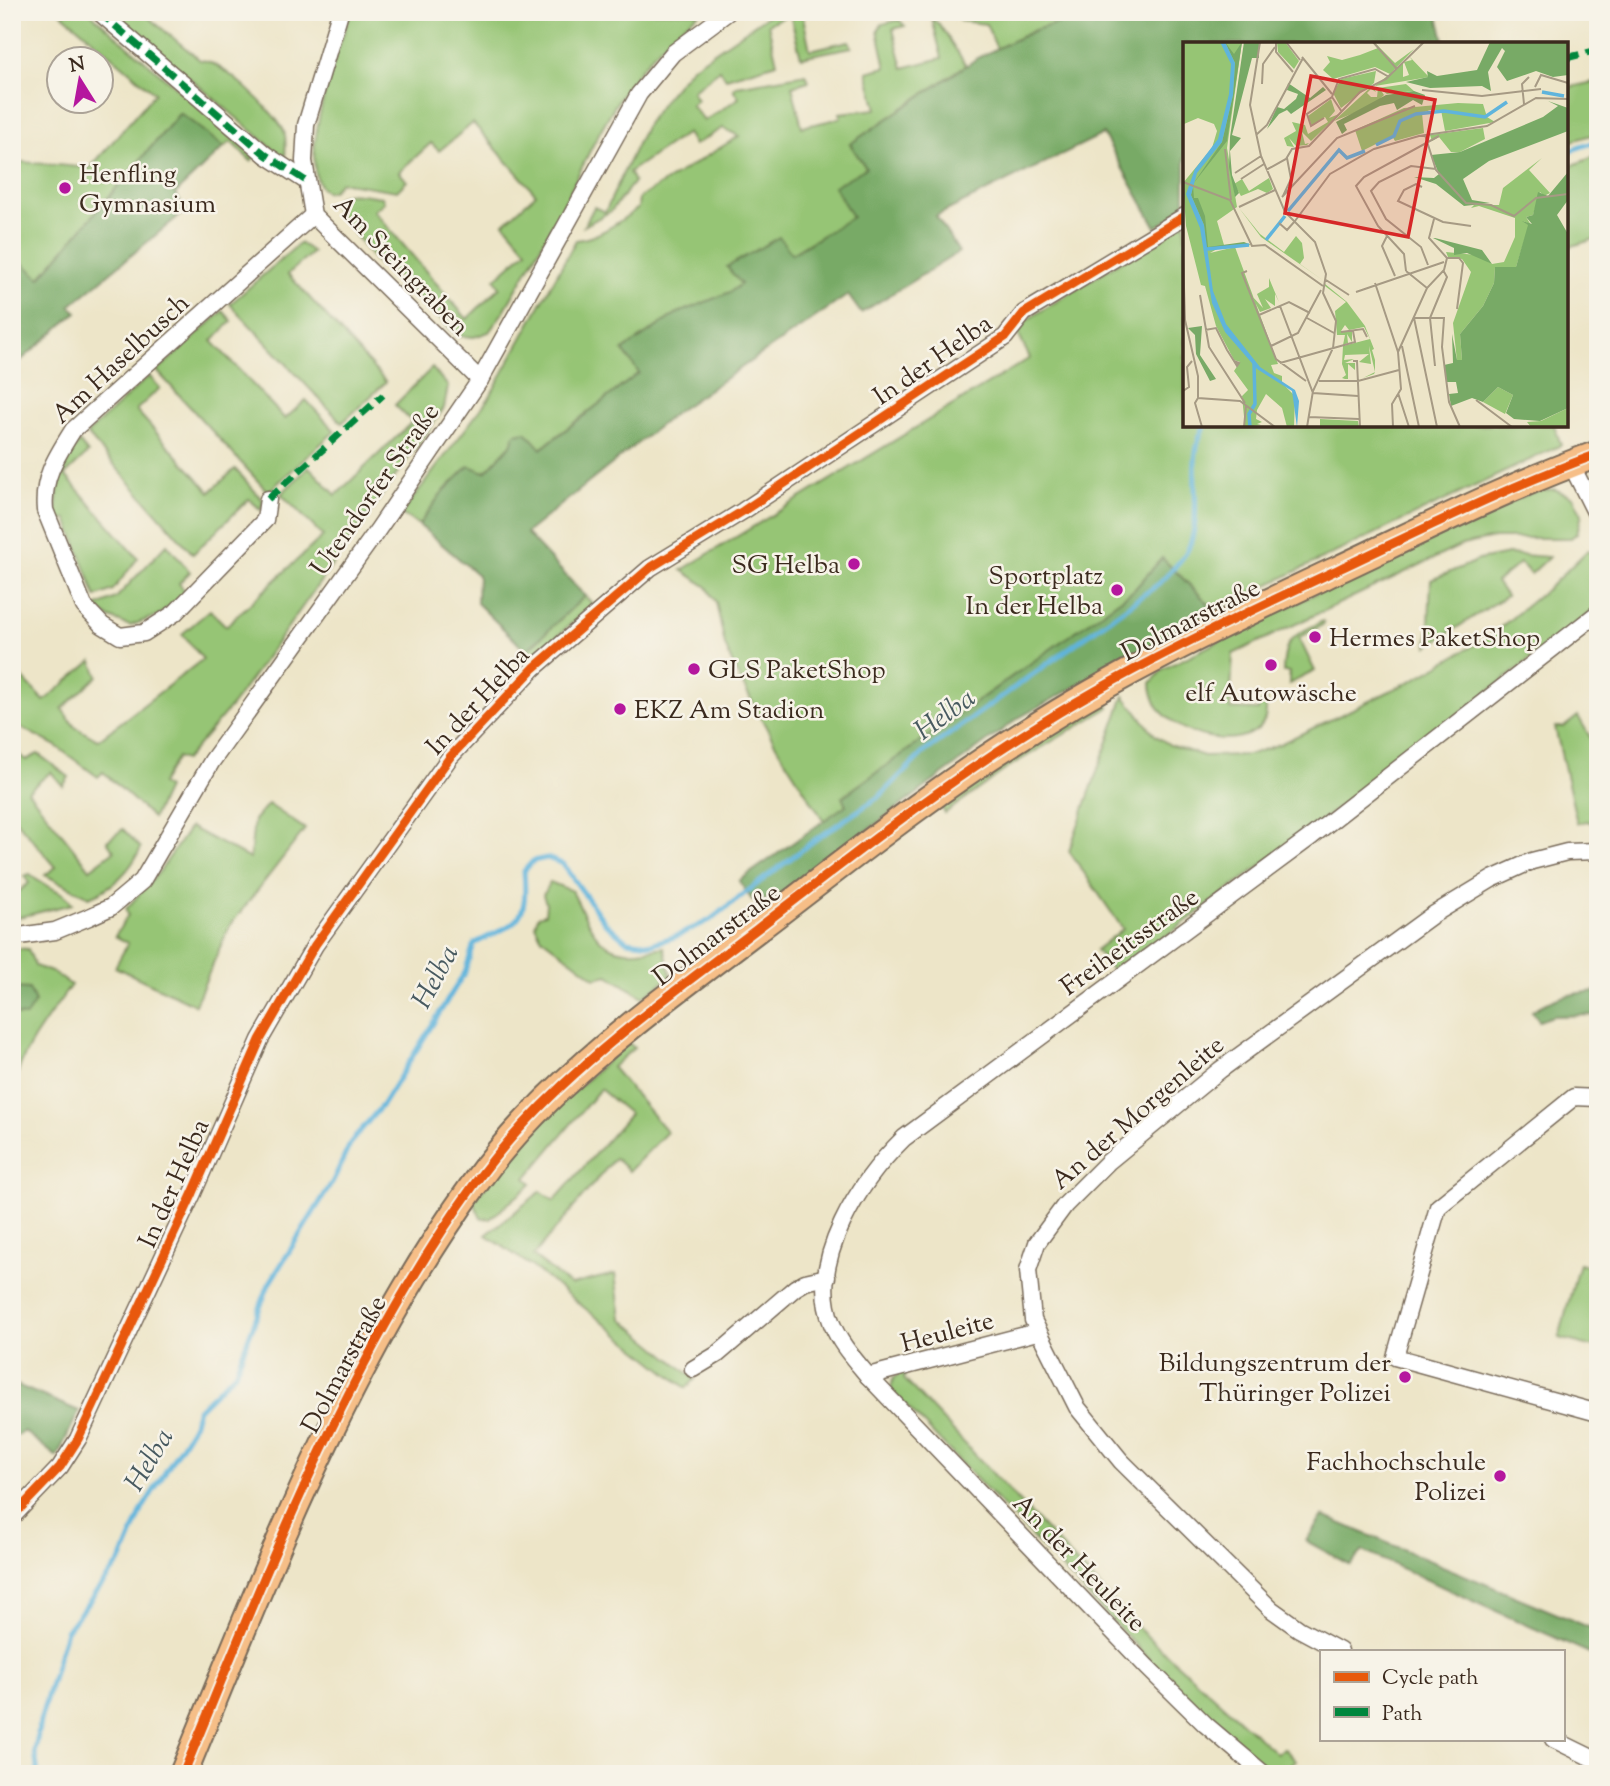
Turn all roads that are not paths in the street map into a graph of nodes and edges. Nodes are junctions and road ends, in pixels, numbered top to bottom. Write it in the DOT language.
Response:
graph roads {
  1 [pos="99,12"];
  2 [pos="340,12"];
  3 [pos="728,12"];
  4 [pos="306,181"];
  5 [pos="313,215"];
  6 [pos="1183,217"];
  7 [pos="480,380"];
  8 [pos="1598,454"];
  9 [pos="1571,464"];
  10 [pos="268,499"];
  11 [pos="1598,518"];
  12 [pos="1598,614"];
  13 [pos="1598,851"];
  14 [pos="12,937"];
  15 [pos="1598,1098"];
  16 [pos="827,1277"];
  17 [pos="1037,1332"];
  18 [pos="693,1369"];
  19 [pos="868,1376"];
  20 [pos="1598,1413"];
  21 [pos="12,1517"];
  22 [pos="1338,1650"];
  23 [pos="1555,1740"];
  24 [pos="1598,1761"];
  25 [pos="183,1774"];
  26 [pos="1264,1774"];
  1 -- 4 [label="street"];
  2 -- 4 [label="street, Am Steingraben"];
  3 -- 7 [label="street, Utendorfer Straße"];
  4 -- 5 [label="street, Am Steingraben"];
  5 -- 7 [label="street, Am Steingraben"];
  5 -- 10 [label="street, Am Haselbusch"];
  6 -- 21 [label="street, In der Helba"];
  7 -- 14 [label="street, Utendorfer Straße"];
  8 -- 9 [label="main road, Dolmarstraße"];
  9 -- 11 [label="street"];
  9 -- 25 [label="main road, Dolmarstraße"];
  12 -- 16 [label="street, Freiheitsstraße"];
  13 -- 17 [label="street, An der Morgenleite"];
  15 -- 20 [label="street"];
  16 -- 18 [label="street"];
  16 -- 19 [label="street, Freiheitsstraße"];
  17 -- 19 [label="street, Heuleite"];
  17 -- 22 [label="street, An der Morgenleite"];
  19 -- 26 [label="street, An der Heuleite"];
  23 -- 24 [label="street"];
}
